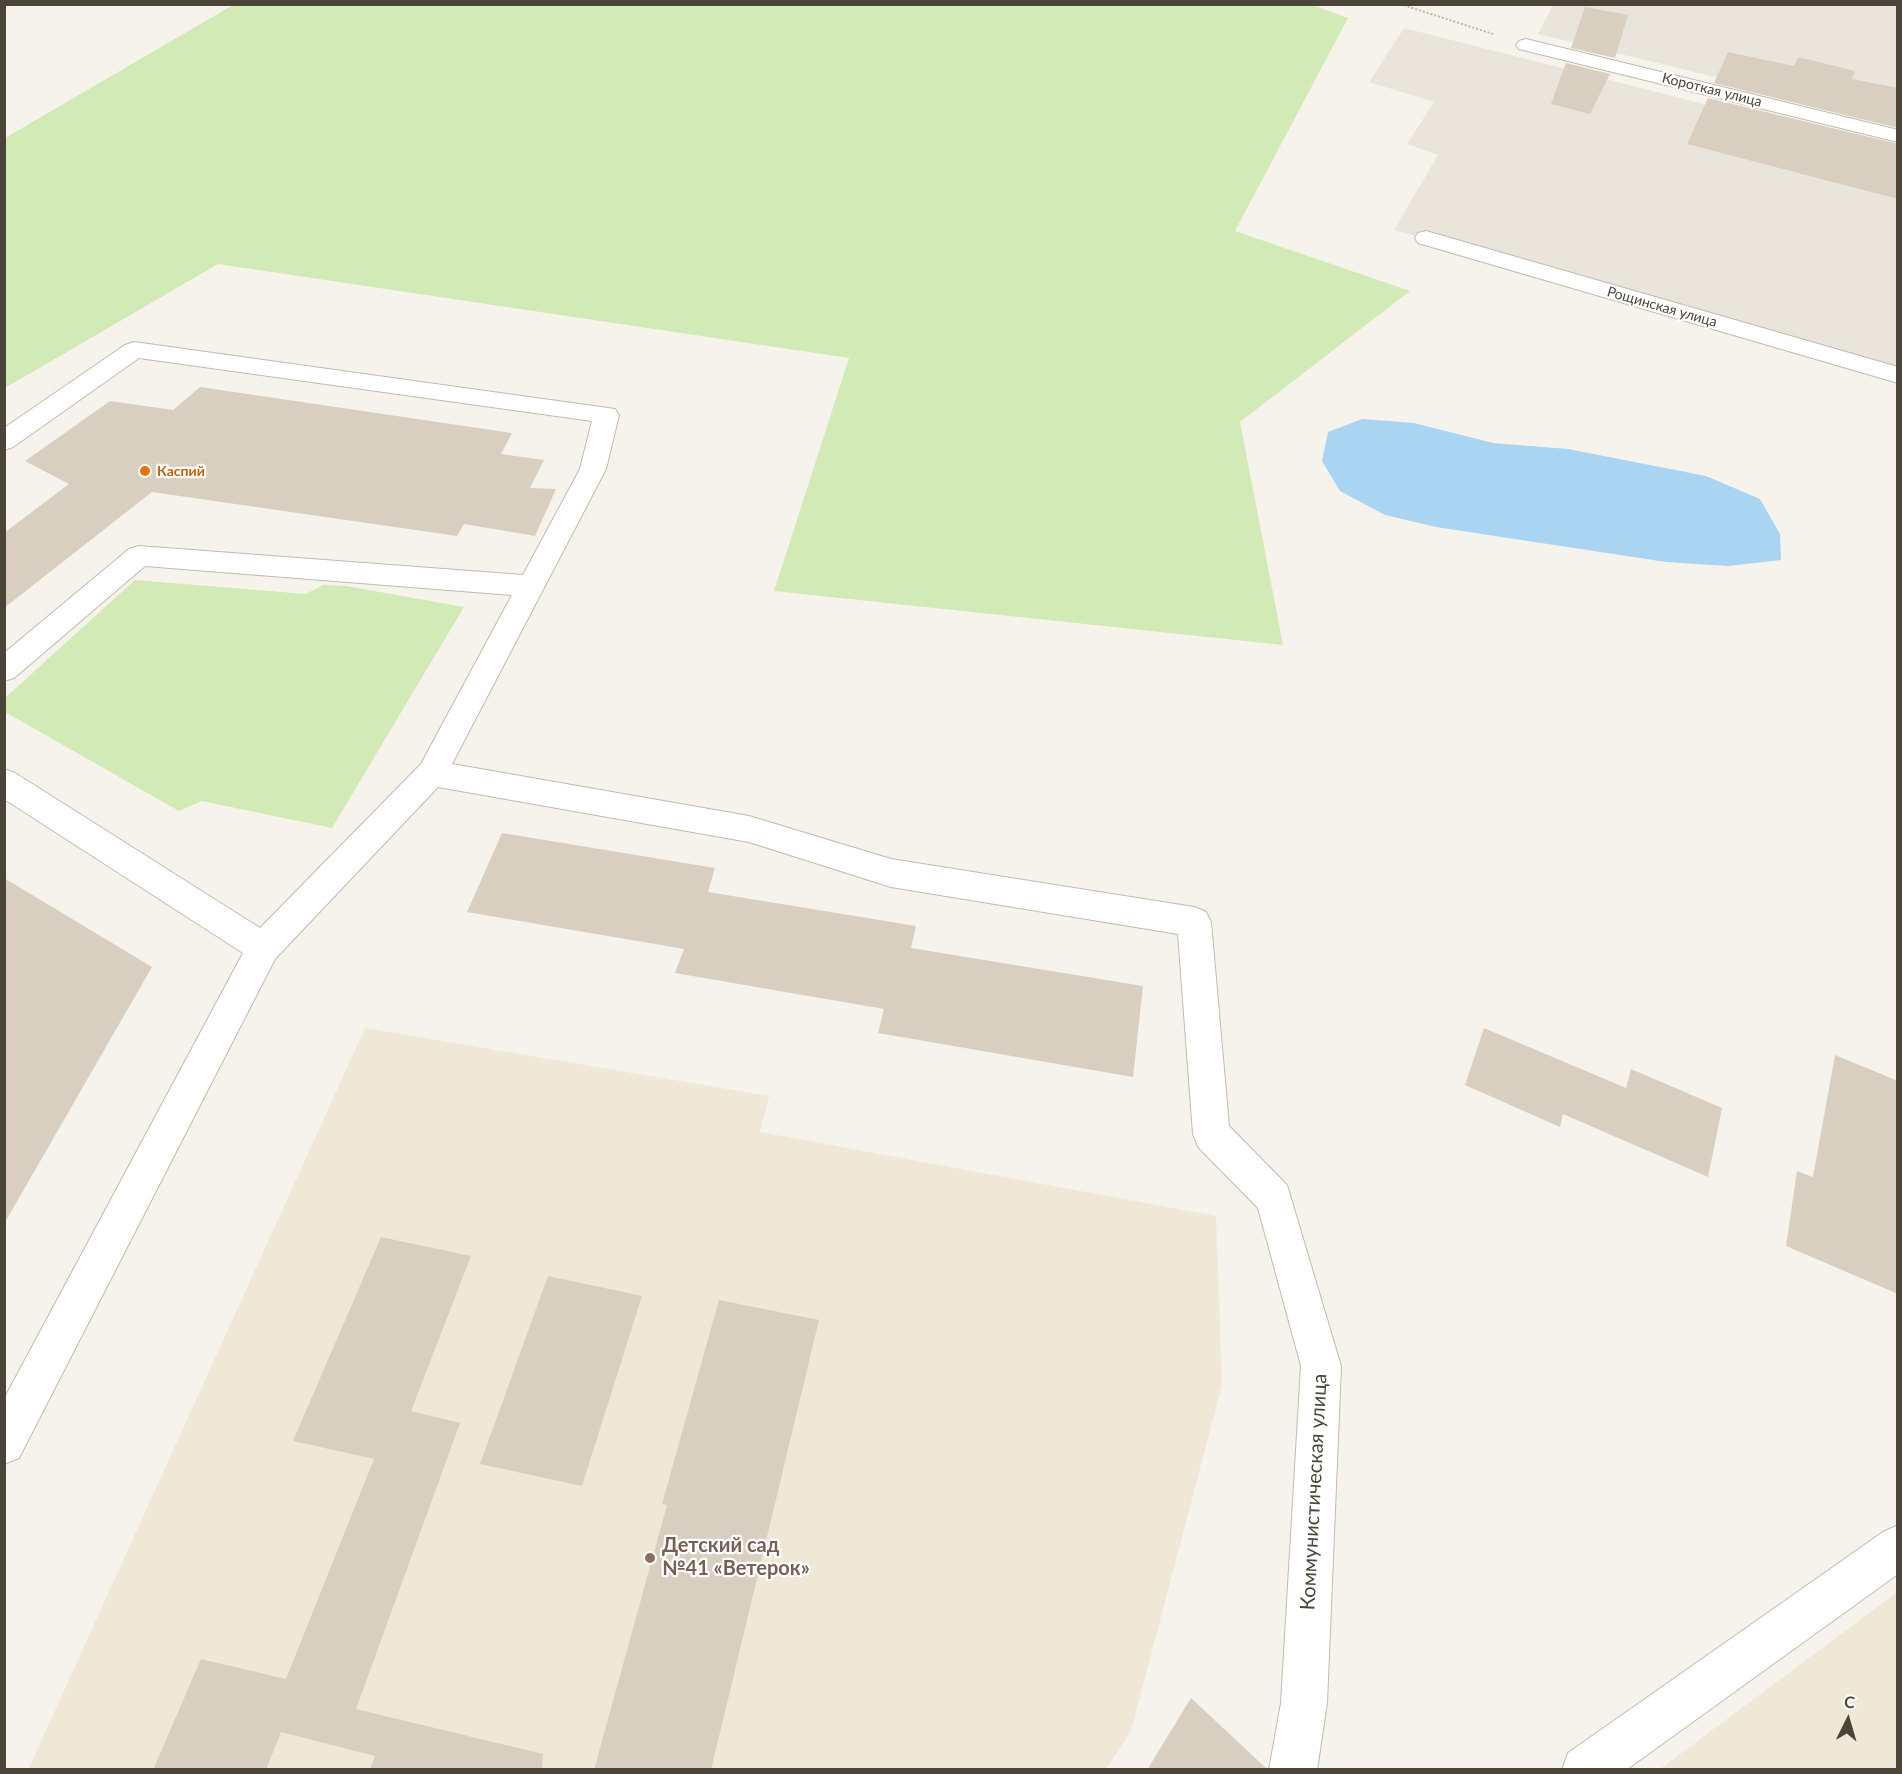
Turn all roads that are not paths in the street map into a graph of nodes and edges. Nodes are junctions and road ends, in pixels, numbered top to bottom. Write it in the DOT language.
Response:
graph roads {
  1 [pos="1526,45"];
  2 [pos="1898,136"];
  3 [pos="1426,238"];
  4 [pos="1898,375"];
  5 [pos="4,441"];
  6 [pos="531,586"];
  7 [pos="4,670"];
  8 [pos="432,773"];
  9 [pos="4,782"];
  10 [pos="263,948"];
  11 [pos="4,1443"];
  12 [pos="1898,1547"];
  13 [pos="1293,1770"];
  14 [pos="1585,1770"];
  1 -- 2 [label="street, Короткая улица"];
  3 -- 4 [label="street, Рощинская улица"];
  5 -- 6 [label="street"];
  6 -- 7 [label="street"];
  6 -- 8 [label="street"];
  8 -- 10 [label="street"];
  8 -- 13 [label="street, Коммунистическая улица"];
  9 -- 10 [label="street"];
  10 -- 11 [label="street"];
  12 -- 14 [label="street"];
}
